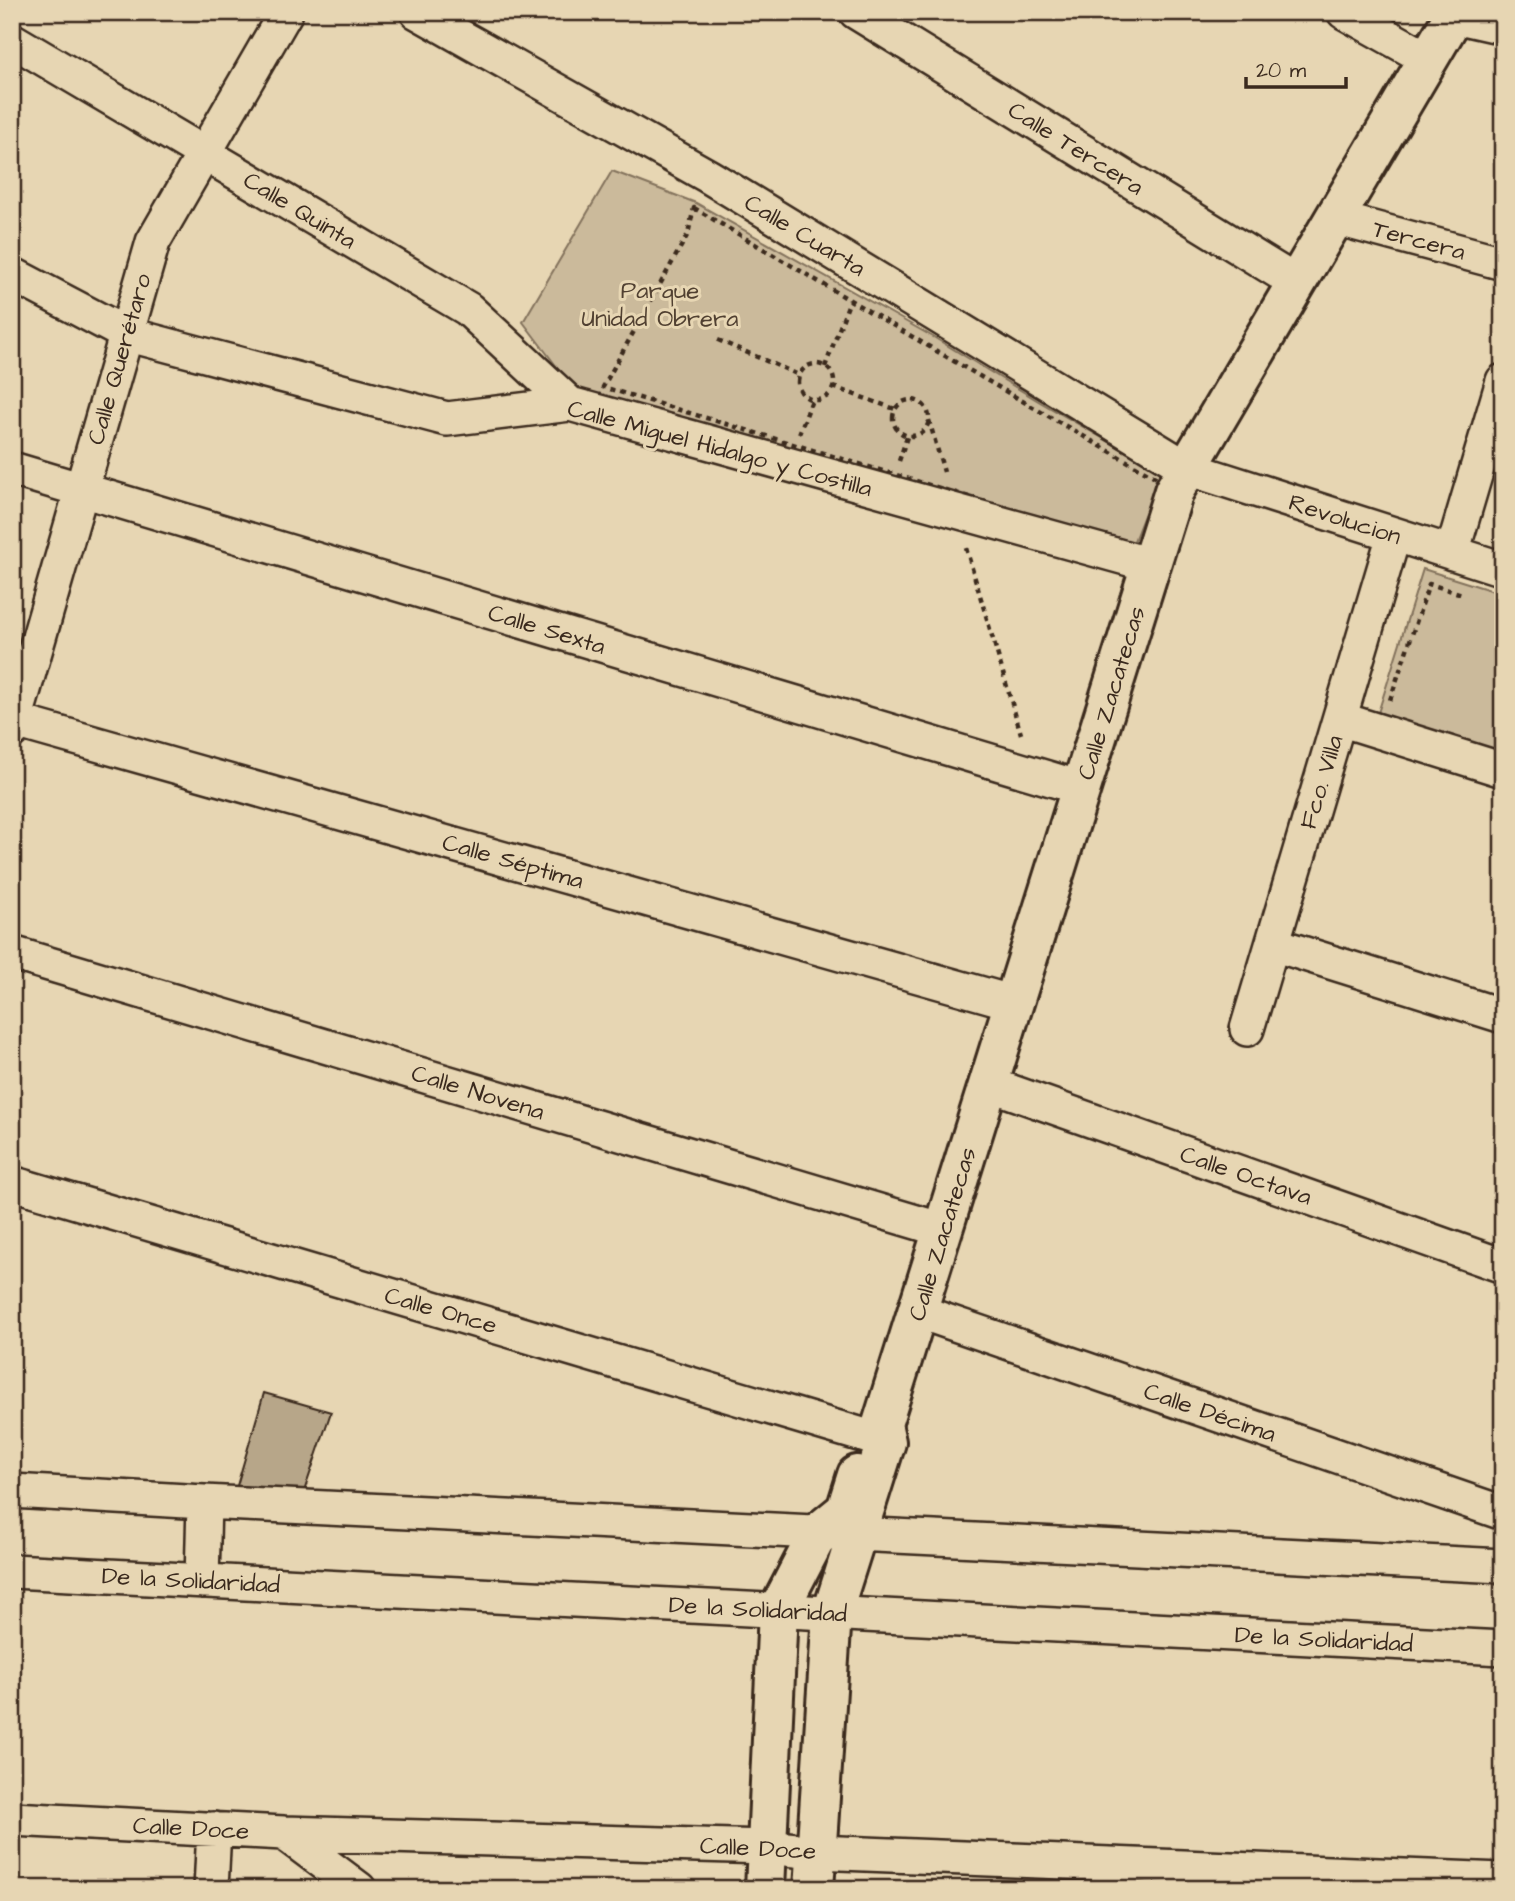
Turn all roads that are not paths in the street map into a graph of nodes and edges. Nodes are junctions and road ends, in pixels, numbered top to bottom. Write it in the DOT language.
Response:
graph roads {
  1 [pos="286,12"];
  2 [pos="417,12"];
  3 [pos="856,12"];
  4 [pos="1344,12"];
  5 [pos="1455,14"];
  6 [pos="1503,27"];
  7 [pos="12,40"];
  8 [pos="1428,59"];
  9 [pos="205,153"];
  10 [pos="1335,218"];
  11 [pos="1503,262"];
  12 [pos="12,274"];
  13 [pos="1297,283"];
  14 [pos="126,334"];
  15 [pos="1503,381"];
  16 [pos="569,404"];
  17 [pos="1187,468"];
  18 [pos="12,469"];
  19 [pos="82,490"];
  20 [pos="1394,535"];
  21 [pos="1451,553"];
  22 [pos="1151,565"];
  23 [pos="1503,569"];
  24 [pos="1339,719"];
  25 [pos="13,724"];
  26 [pos="1503,770"];
  27 [pos="1081,788"];
  28 [pos="1273,944"];
  29 [pos="12,953"];
  30 [pos="1014,1003"];
  31 [pos="1503,1016"];
  32 [pos="1247,1029"];
  33 [pos="989,1084"];
  34 [pos="12,1183"];
  35 [pos="943,1230"];
  36 [pos="1503,1266"];
  37 [pos="917,1311"];
  38 [pos="879,1434"];
  39 [pos="12,1491"];
  40 [pos="204,1502"];
  41 [pos="1503,1513"];
  42 [pos="819,1532"];
  43 [pos="858,1534"];
  44 [pos="1503,1566"];
  45 [pos="12,1571"];
  46 [pos="202,1581"];
  47 [pos="778,1611"];
  48 [pos="832,1613"];
  49 [pos="1503,1648"];
  50 [pos="12,1819"];
  51 [pos="214,1829"];
  52 [pos="285,1833"];
  53 [pos="767,1847"];
  54 [pos="815,1870"];
  55 [pos="1503,1880"];
  56 [pos="211,1889"];
  57 [pos="359,1889"];
  58 [pos="765,1889"];
  1 -- 9 [label="street, Calle Querétaro"];
  2 -- 17 [label="street, Calle Cuarta"];
  3 -- 13 [label="street, Calle Tercera"];
  4 -- 8 [label="street"];
  5 -- 6 [label="street"];
  5 -- 8 [label="street, Calle Zacatecas"];
  7 -- 9 [label="street, Calle Quinta"];
  8 -- 10 [label="street, Calle Zacatecas"];
  9 -- 14 [label="street, Calle Querétaro"];
  9 -- 16 [label="street, Calle Quinta"];
  10 -- 11 [label="street, Tercera"];
  10 -- 13 [label="street, Calle Zacatecas"];
  12 -- 14 [label="street, Calle Miguel Hidalgo y Costilla"];
  13 -- 17 [label="street, Calle Zacatecas"];
  14 -- 16 [label="street, Calle Miguel Hidalgo y Costilla"];
  14 -- 19 [label="street, Calle Querétaro"];
  15 -- 21 [label="street"];
  16 -- 22 [label="street, Calle Miguel Hidalgo y Costilla"];
  17 -- 20 [label="street, Revolucion"];
  17 -- 22 [label="street, Calle Zacatecas"];
  18 -- 19 [label="street, Calle Sexta"];
  19 -- 25 [label="street, Calle Querétaro"];
  19 -- 27 [label="street, Calle Sexta"];
  20 -- 21 [label="street, Revolucion"];
  20 -- 24 [label="street, Fco. Villa"];
  21 -- 23 [label="street, Revolucion"];
  22 -- 27 [label="street, Calle Zacatecas"];
  24 -- 26 [label="street"];
  24 -- 28 [label="street, Fco. Villa"];
  25 -- 30 [label="street, Calle Séptima"];
  27 -- 30 [label="street, Calle Zacatecas"];
  28 -- 31 [label="street"];
  28 -- 32 [label="street, Fco. Villa"];
  29 -- 35 [label="street, Calle Novena"];
  30 -- 33 [label="street, Calle Zacatecas"];
  33 -- 35 [label="street, Calle Zacatecas"];
  33 -- 36 [label="street, Calle Octava"];
  34 -- 38 [label="street, Calle Once"];
  35 -- 37 [label="street, Calle Zacatecas"];
  37 -- 38 [label="street, Calle Zacatecas"];
  37 -- 41 [label="street, Calle Décima"];
  38 -- 42 [label="street, Calle Zacatecas"];
  38 -- 43 [label="street, Calle Zacatecas"];
  39 -- 40 [label="street"];
  40 -- 42 [label="street"];
  40 -- 46 [label="street"];
  42 -- 43 [label="street"];
  42 -- 47 [label="street, Calle Zacatecas"];
  43 -- 44 [label="street"];
  43 -- 48 [label="street, Calle Zacatecas"];
  45 -- 46 [label="street, De la Solidaridad"];
  46 -- 47 [label="street, De la Solidaridad"];
  47 -- 48 [label="street, De la Solidaridad"];
  47 -- 53 [label="street, Calle Zacatecas"];
  48 -- 49 [label="street, De la Solidaridad"];
  48 -- 54 [label="street, Calle Zacatecas"];
  50 -- 51 [label="street, Calle Doce"];
  51 -- 52 [label="street, Calle Doce"];
  51 -- 56 [label="street"];
  52 -- 53 [label="street, Calle Doce"];
  52 -- 57 [label="street"];
  53 -- 54 [label="street, Calle Doce"];
  53 -- 58 [label="street, Calle Zacatecas"];
  54 -- 55 [label="street, Calle Doce"];
}
